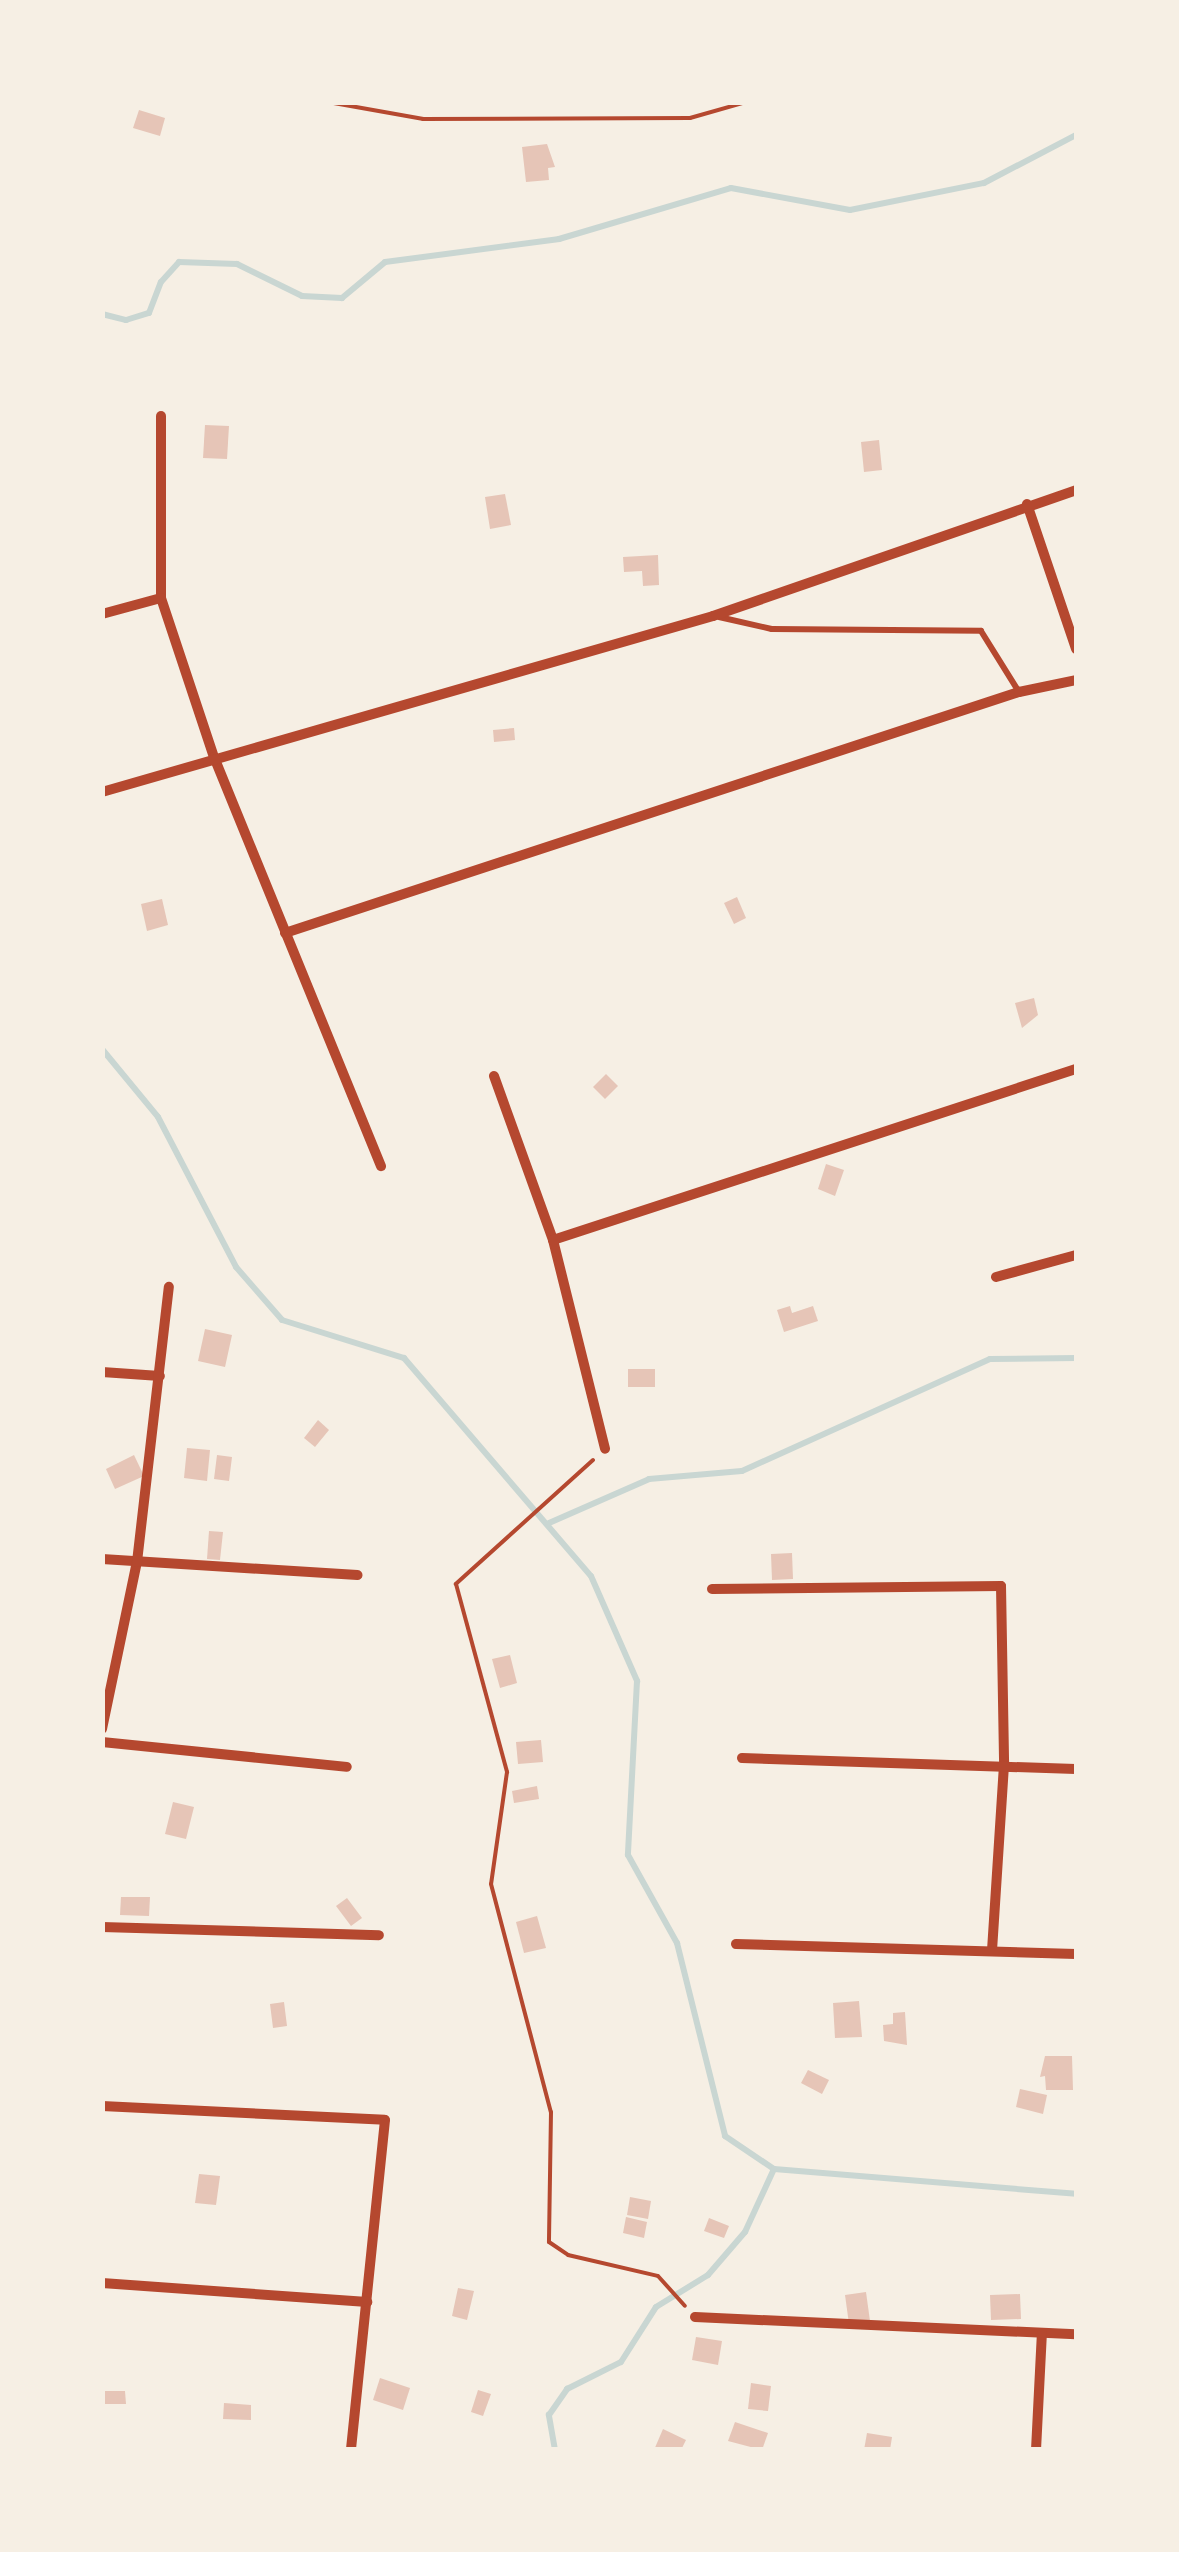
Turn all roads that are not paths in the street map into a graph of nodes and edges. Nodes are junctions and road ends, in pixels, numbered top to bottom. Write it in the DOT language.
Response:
graph roads {
  1 [pos="161,416"];
  2 [pos="1076,490"];
  3 [pos="1028,504"];
  4 [pos="160,598"];
  5 [pos="102,614"];
  6 [pos="713,616"];
  7 [pos="1076,649"];
  8 [pos="1076,680"];
  9 [pos="1019,692"];
  10 [pos="214,757"];
  11 [pos="102,792"];
  12 [pos="285,933"];
  13 [pos="1076,1069"];
  14 [pos="494,1076"];
  15 [pos="381,1166"];
  16 [pos="553,1240"];
  17 [pos="1076,1254"];
  18 [pos="996,1277"];
  19 [pos="169,1287"];
  20 [pos="102,1372"];
  21 [pos="160,1376"];
  22 [pos="604,1450"];
  23 [pos="102,1559"];
  24 [pos="137,1562"];
  25 [pos="357,1575"];
  26 [pos="712,1589"];
  27 [pos="102,1729"];
  28 [pos="102,1742"];
  29 [pos="742,1758"];
  30 [pos="1004,1764"];
  31 [pos="347,1766"];
  32 [pos="1076,1769"];
  33 [pos="102,1927"];
  34 [pos="379,1935"];
  35 [pos="736,1944"];
  36 [pos="992,1951"];
  37 [pos="1076,1954"];
  38 [pos="102,2106"];
  39 [pos="102,2282"];
  40 [pos="366,2302"];
  41 [pos="695,2318"];
  42 [pos="1042,2333"];
  43 [pos="1076,2334"];
  44 [pos="351,2450"];
  45 [pos="1036,2450"];
  1 -- 4 [label="street"];
  2 -- 3 [label="street"];
  3 -- 6 [label="street"];
  3 -- 7 [label="street"];
  4 -- 5 [label="street"];
  4 -- 10 [label="street"];
  6 -- 9 [label="lane"];
  6 -- 10 [label="street"];
  8 -- 9 [label="street"];
  9 -- 12 [label="street"];
  10 -- 11 [label="street"];
  10 -- 12 [label="street"];
  12 -- 15 [label="street"];
  13 -- 16 [label="street"];
  14 -- 16 [label="street"];
  16 -- 22 [label="street"];
  17 -- 18 [label="street"];
  19 -- 21 [label="street"];
  20 -- 21 [label="street"];
  21 -- 24 [label="street"];
  23 -- 24 [label="street"];
  24 -- 25 [label="street"];
  24 -- 27 [label="street"];
  26 -- 30 [label="street"];
  28 -- 31 [label="street"];
  29 -- 30 [label="street"];
  30 -- 32 [label="street"];
  30 -- 36 [label="street"];
  33 -- 34 [label="street"];
  35 -- 36 [label="street"];
  36 -- 37 [label="street"];
  38 -- 40 [label="street"];
  39 -- 40 [label="street"];
  40 -- 44 [label="street"];
  41 -- 42 [label="street"];
  42 -- 43 [label="street"];
  42 -- 45 [label="street"];
}
